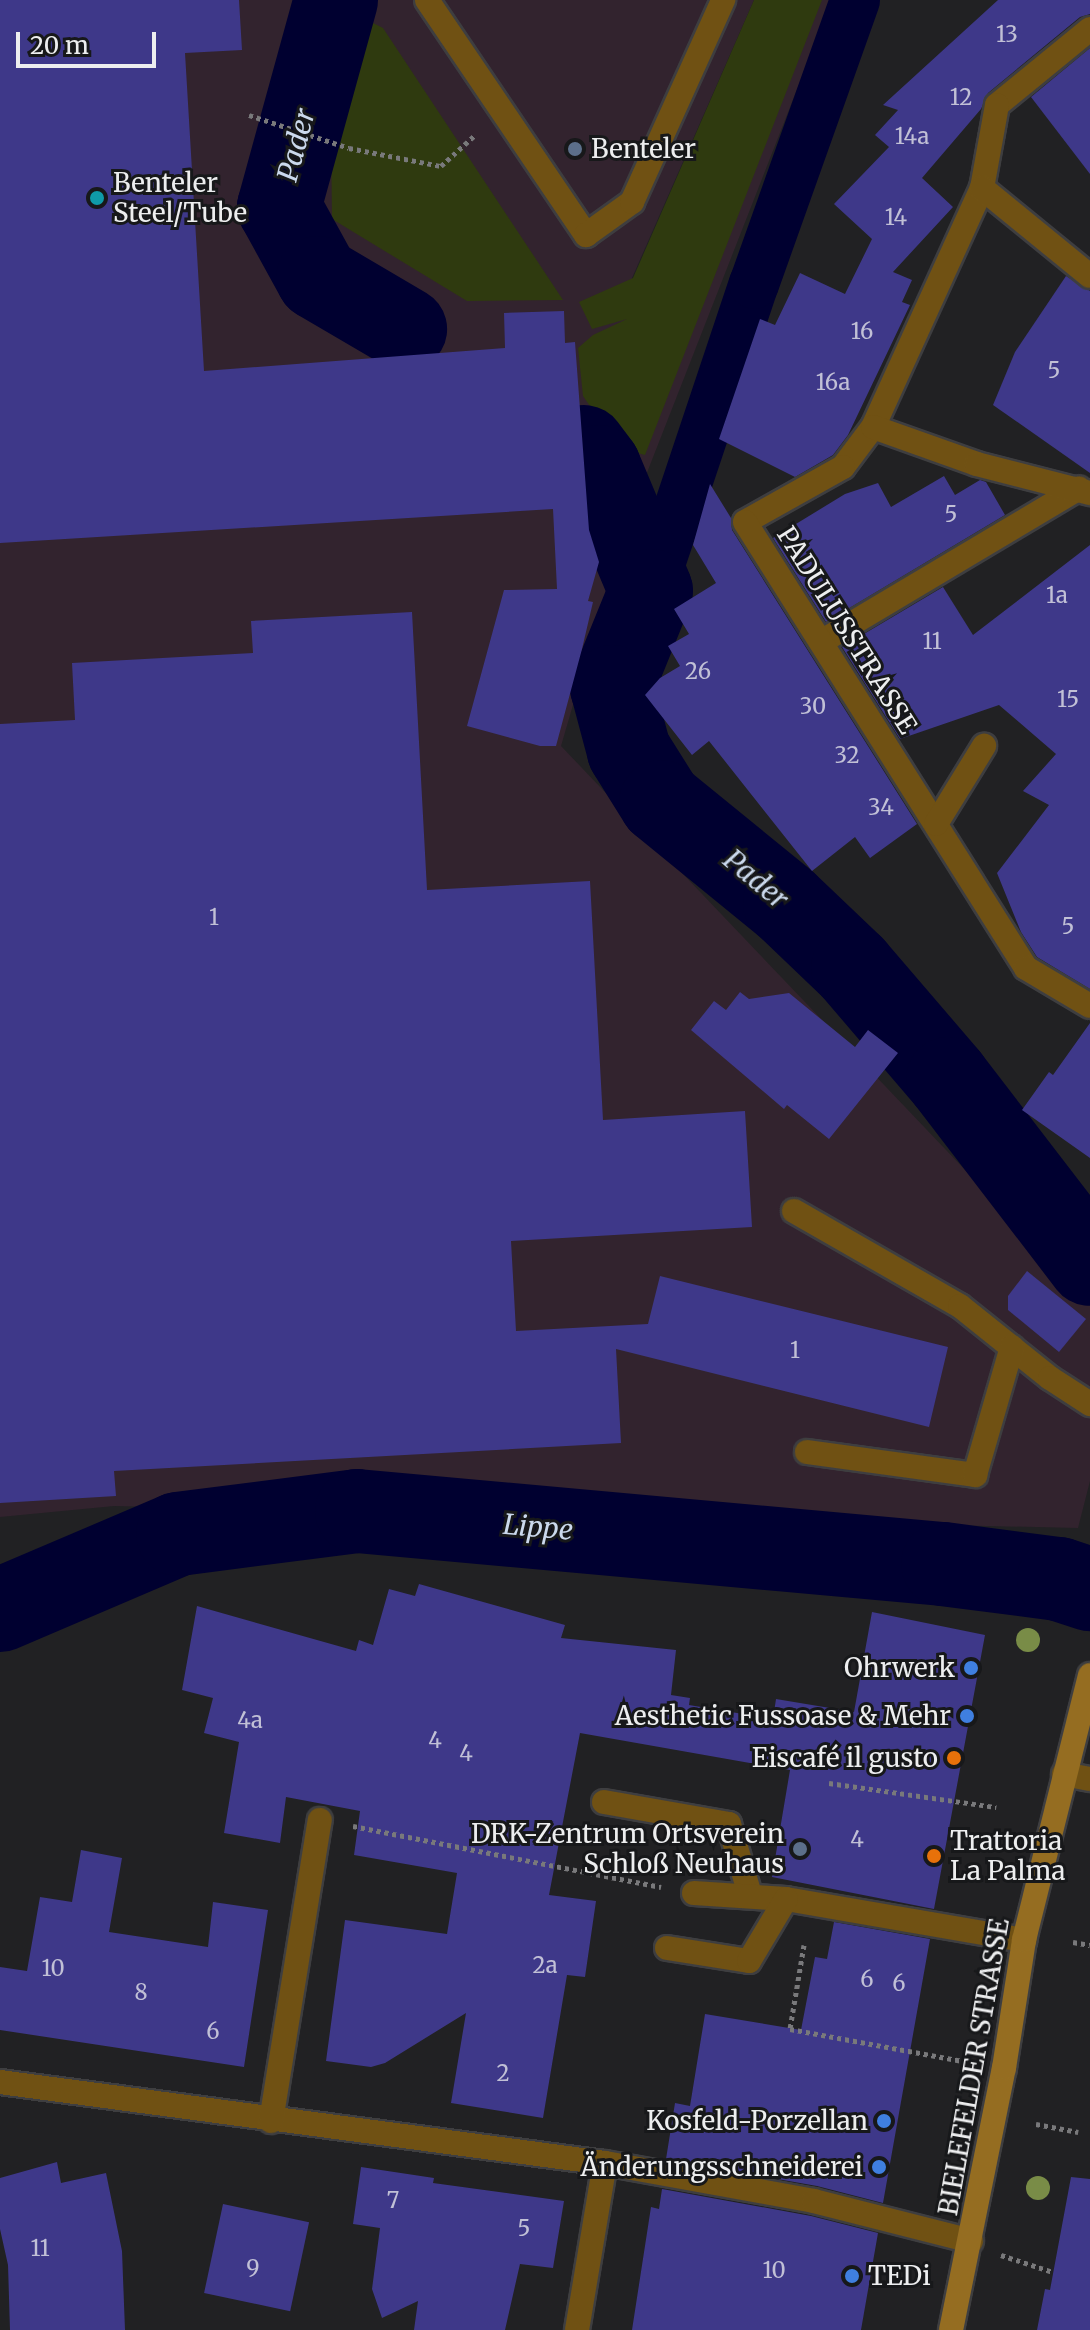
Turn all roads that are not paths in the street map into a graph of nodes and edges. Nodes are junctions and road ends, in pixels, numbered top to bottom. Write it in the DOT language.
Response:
graph roads {
  1 [pos="427,0"];
  2 [pos="723,0"];
  3 [pos="1090,29"];
  4 [pos="982,188"];
  5 [pos="1090,276"];
  6 [pos="873,427"];
  7 [pos="1085,491"];
  8 [pos="821,642"];
  9 [pos="984,746"];
  10 [pos="936,824"];
  11 [pos="1090,1006"];
  12 [pos="794,1211"];
  13 [pos="1012,1347"];
  14 [pos="1090,1404"];
  15 [pos="807,1452"];
  16 [pos="1090,1675"];
  17 [pos="1064,1774"];
  18 [pos="1090,1779"];
  19 [pos="604,1802"];
  20 [pos="320,1820"];
  21 [pos="694,1893"];
  22 [pos="750,1895"];
  23 [pos="786,1899"];
  24 [pos="1024,1940"];
  25 [pos="667,1948"];
  26 [pos="0,2082"];
  27 [pos="271,2121"];
  28 [pos="605,2163"];
  29 [pos="971,2241"];
  30 [pos="577,2330"];
  31 [pos="951,2330"];
  1 -- 2 [label="street"];
  3 -- 4 [label="street, PADULUSSTRASSE"];
  4 -- 5 [label="street"];
  4 -- 6 [label="street, PADULUSSTRASSE"];
  6 -- 7 [label="street"];
  6 -- 8 [label="street, PADULUSSTRASSE"];
  7 -- 8 [label="street"];
  8 -- 10 [label="street, PADULUSSTRASSE"];
  9 -- 10 [label="street"];
  10 -- 11 [label="street, PADULUSSTRASSE"];
  12 -- 13 [label="street"];
  13 -- 14 [label="street"];
  13 -- 15 [label="street"];
  16 -- 17 [label="main road, BIELEFELDER STRASSE"];
  17 -- 18 [label="street"];
  17 -- 24 [label="main road, BIELEFELDER STRASSE"];
  19 -- 22 [label="street"];
  20 -- 27 [label="street"];
  21 -- 22 [label="street"];
  22 -- 23 [label="street"];
  23 -- 24 [label="street"];
  23 -- 25 [label="street"];
  24 -- 29 [label="main road, BIELEFELDER STRASSE"];
  26 -- 27 [label="street"];
  27 -- 28 [label="street"];
  28 -- 29 [label="street"];
  28 -- 30 [label="street"];
  29 -- 31 [label="main road, BIELEFELDER STRASSE"];
}
